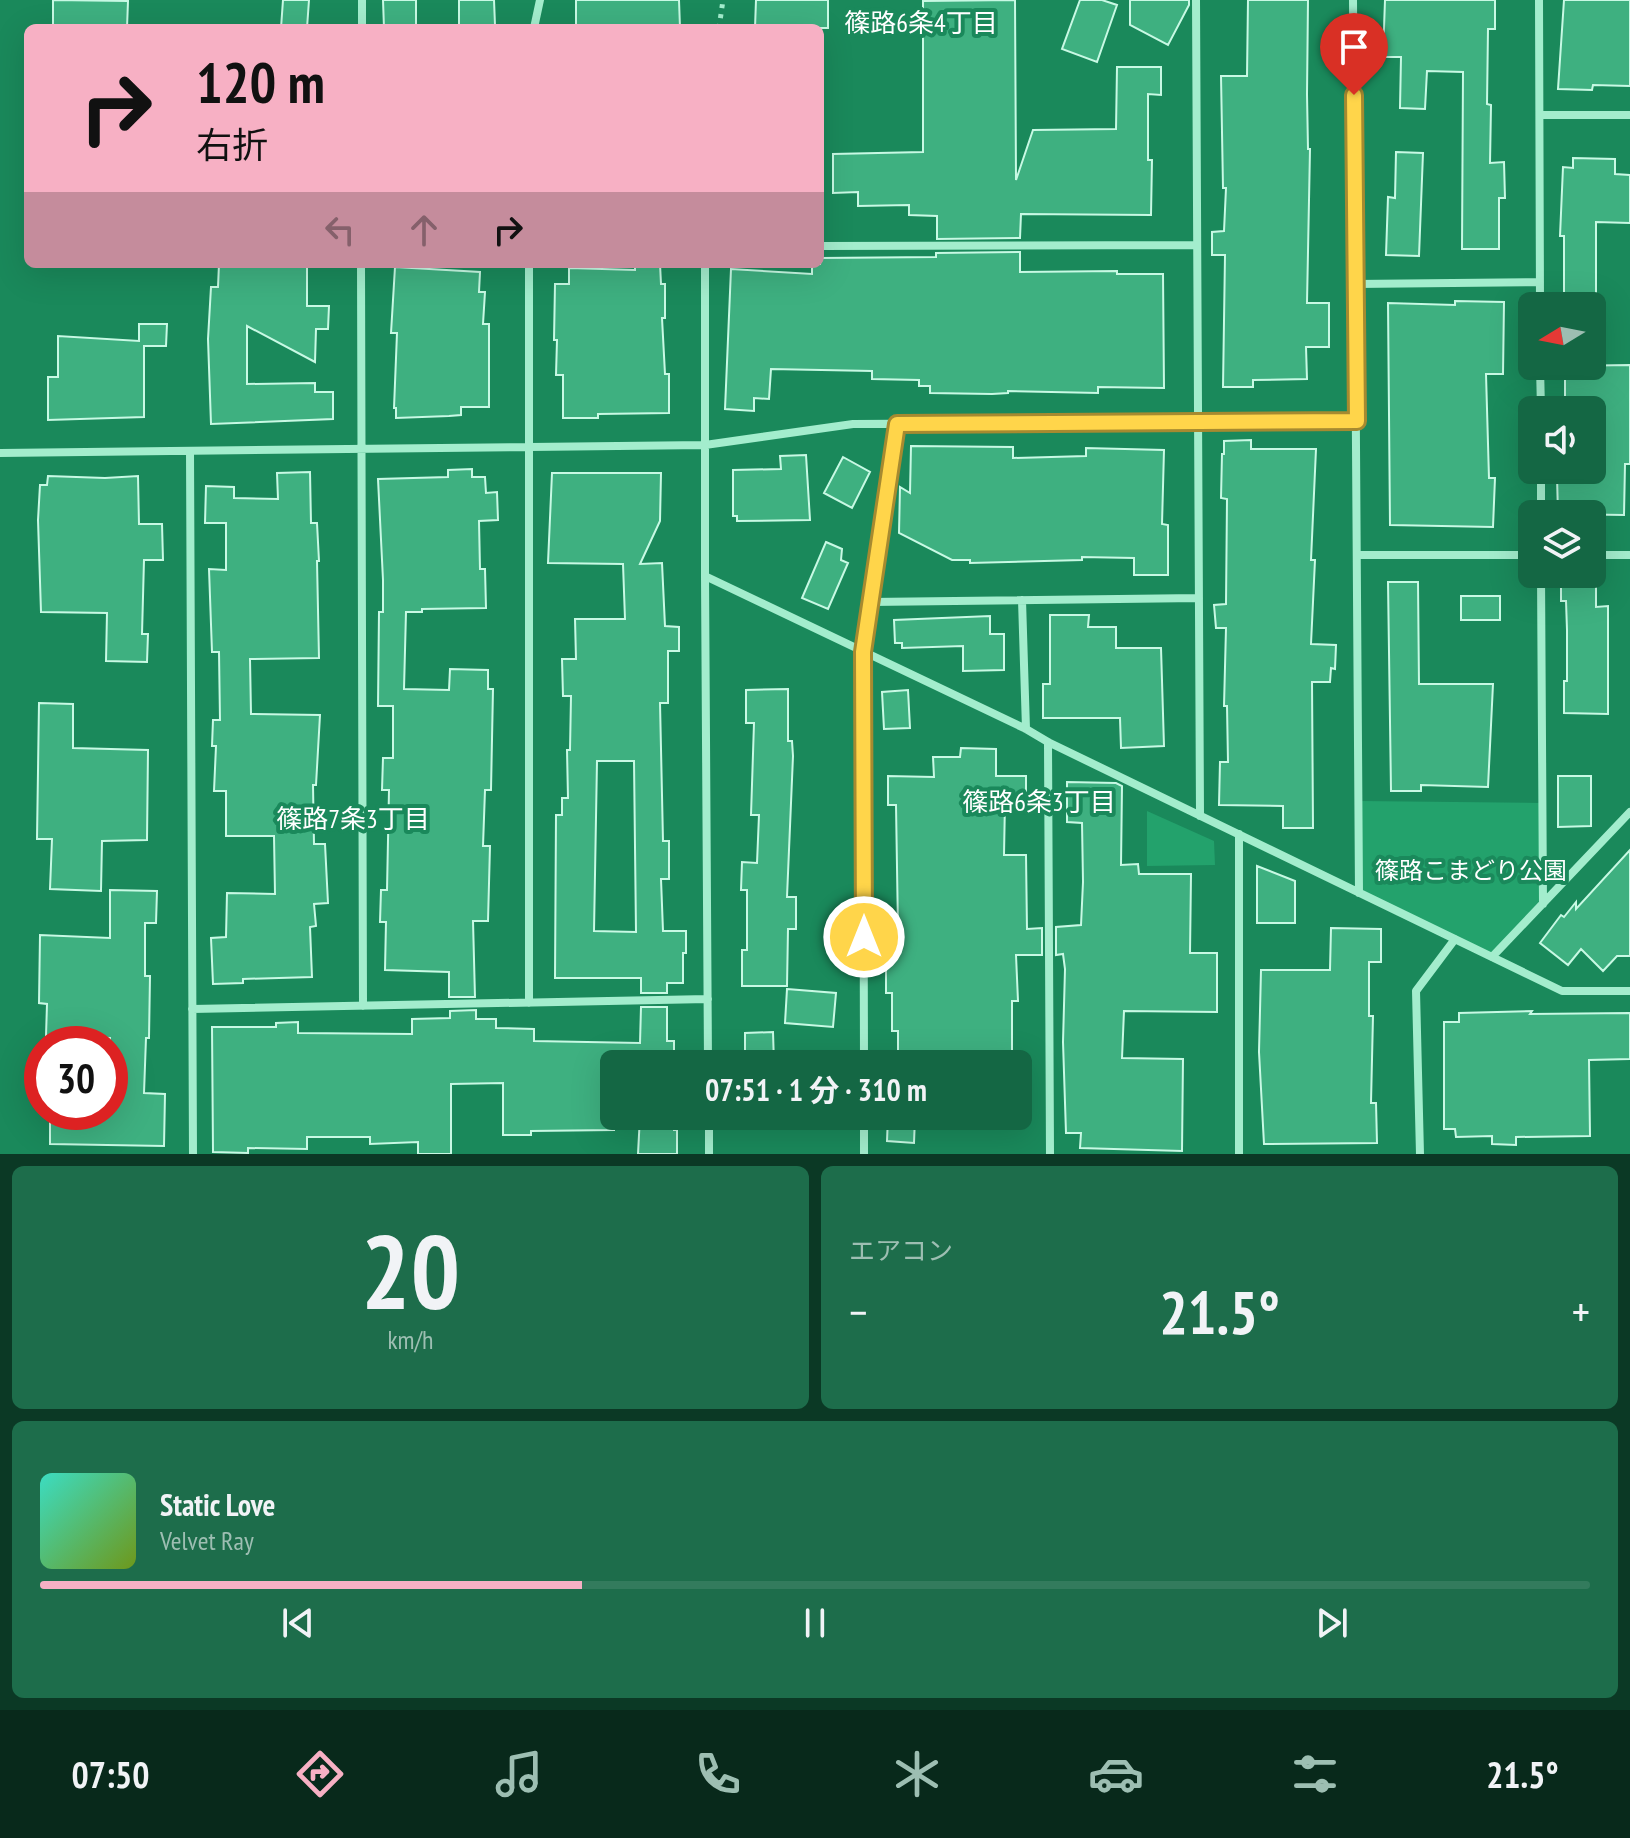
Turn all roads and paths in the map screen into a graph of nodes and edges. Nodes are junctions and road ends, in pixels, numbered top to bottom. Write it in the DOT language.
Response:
graph roads {
  1 [pos="362,0"];
  2 [pos="540,0"];
  3 [pos="723,0"];
  4 [pos="1196,0"];
  5 [pos="1353,0"];
  6 [pos="1539,0"];
  7 [pos="362,24"];
  8 [pos="535,24"];
  9 [pos="720,24"];
  10 [pos="1540,115"];
  11 [pos="1630,115"];
  12 [pos="1197,245"];
  13 [pos="824,246"];
  14 [pos="361,268"];
  15 [pos="529,268"];
  16 [pos="705,268"];
  17 [pos="1540,282"];
  18 [pos="1355,284"];
  19 [pos="1540,292"];
  20 [pos="1357,421"];
  21 [pos="1199,422"];
  22 [pos="897,424"];
  23 [pos="705,445"];
  24 [pos="529,447"];
  25 [pos="360,449"];
  26 [pos="190,451"];
  27 [pos="0,453"];
  28 [pos="1357,555"];
  29 [pos="1518,555"];
  30 [pos="1606,555"];
  31 [pos="1630,555"];
  32 [pos="705,576"];
  33 [pos="1541,588"];
  34 [pos="1199,598"];
  35 [pos="1022,600"];
  36 [pos="870,602"];
  37 [pos="863,652"];
  38 [pos="1026,729"];
  39 [pos="1048,742"];
  40 [pos="1630,812"];
  41 [pos="1200,816"];
  42 [pos="1239,834"];
  43 [pos="1359,893"];
  44 [pos="1543,904"];
  45 [pos="1455,939"];
  46 [pos="1492,957"];
  47 [pos="1630,991"];
  48 [pos="708,999"];
  49 [pos="529,1003"];
  50 [pos="363,1006"];
  51 [pos="192,1009"];
  52 [pos="708,1050"];
  53 [pos="864,1050"];
  54 [pos="709,1130"];
  55 [pos="864,1130"];
  56 [pos="193,1154"];
  57 [pos="709,1154"];
  58 [pos="864,1154"];
  59 [pos="1050,1154"];
  60 [pos="1239,1154"];
  61 [pos="1420,1154"];
  1 -- 7 [label="street"];
  2 -- 8 [label="street"];
  3 -- 9 [label="path"];
  4 -- 12 [label="street"];
  5 -- 18 [label="street"];
  6 -- 10 [label="street"];
  10 -- 11 [label="street"];
  10 -- 17 [label="street"];
  12 -- 13 [label="street"];
  12 -- 21 [label="street"];
  14 -- 25 [label="street"];
  15 -- 24 [label="street"];
  16 -- 23 [label="street"];
  17 -- 18 [label="street"];
  17 -- 19 [label="street"];
  18 -- 20 [label="street"];
  20 -- 21 [label="street"];
  20 -- 28 [label="street"];
  21 -- 22 [label="street"];
  21 -- 34 [label="street"];
  22 -- 23 [label="street"];
  22 -- 36 [label="street"];
  23 -- 24 [label="street"];
  23 -- 32 [label="street"];
  24 -- 25 [label="street"];
  24 -- 49 [label="street"];
  25 -- 26 [label="street"];
  25 -- 50 [label="street"];
  26 -- 27 [label="street"];
  26 -- 51 [label="street"];
  28 -- 29 [label="street"];
  28 -- 43 [label="street"];
  30 -- 31 [label="street"];
  32 -- 37 [label="street"];
  32 -- 48 [label="street"];
  33 -- 44 [label="street"];
  34 -- 35 [label="street"];
  34 -- 41 [label="street"];
  35 -- 36 [label="street"];
  35 -- 38 [label="street"];
  36 -- 37 [label="street"];
  37 -- 38 [label="street"];
  37 -- 53 [label="street"];
  38 -- 39 [label="street"];
  39 -- 41 [label="street"];
  39 -- 59 [label="street"];
  40 -- 44 [label="street"];
  41 -- 42 [label="street"];
  42 -- 43 [label="street"];
  42 -- 60 [label="street"];
  43 -- 45 [label="street"];
  44 -- 46 [label="street"];
  45 -- 46 [label="street"];
  45 -- 61 [label="street"];
  46 -- 47 [label="street"];
  48 -- 49 [label="street"];
  48 -- 52 [label="street"];
  49 -- 50 [label="street"];
  50 -- 51 [label="street"];
  51 -- 56 [label="street"];
  54 -- 57 [label="street"];
  55 -- 58 [label="street"];
}
